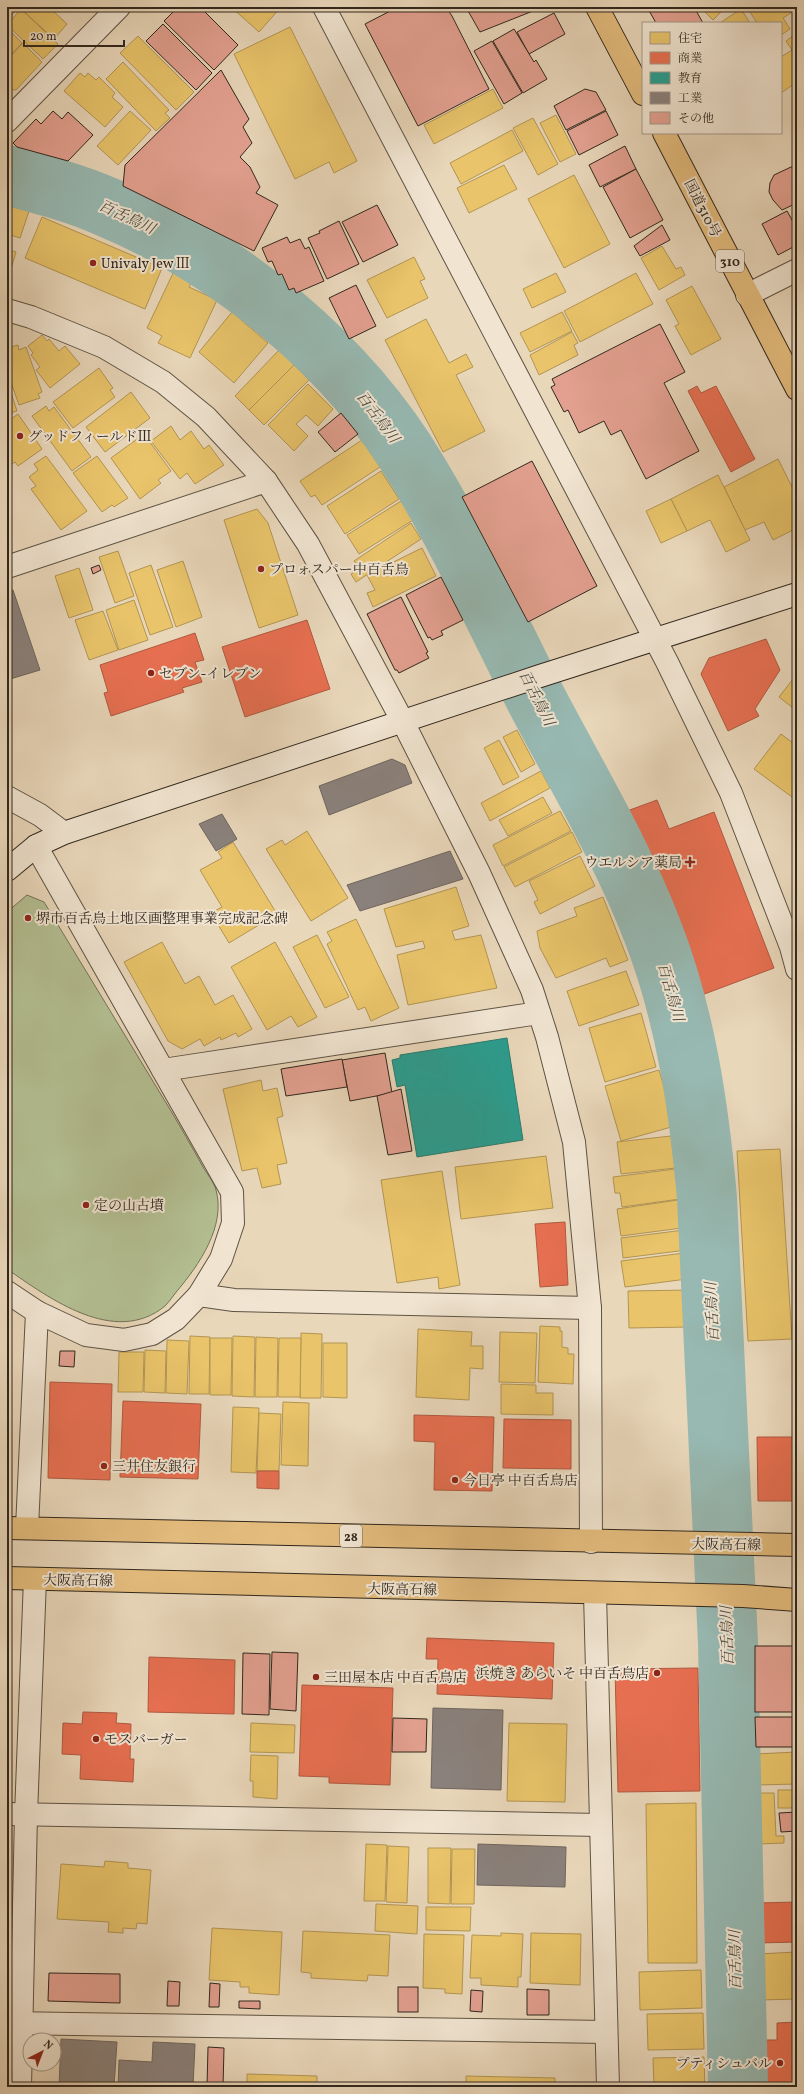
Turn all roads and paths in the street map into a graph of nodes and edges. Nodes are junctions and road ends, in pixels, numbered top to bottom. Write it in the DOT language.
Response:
graph roads {
  1 [pos="119,7"];
  2 [pos="324,7"];
  3 [pos="597,7"];
  4 [pos="642,92"];
  5 [pos="9,114"];
  6 [pos="665,134"];
  7 [pos="797,270"];
  8 [pos="747,295"];
  9 [pos="9,313"];
  10 [pos="797,389"];
  11 [pos="266,480"];
  12 [pos="7,567"];
  13 [pos="797,594"];
  14 [pos="655,639"];
  15 [pos="403,722"];
  16 [pos="7,797"];
  17 [pos="64,833"];
  18 [pos="36,846"];
  19 [pos="7,870"];
  20 [pos="797,969"];
  21 [pos="539,1013"];
  22 [pos="163,1070"];
  23 [pos="7,1292"];
  24 [pos="199,1295"];
  25 [pos="590,1308"];
  26 [pos="37,1312"];
  27 [pos="17,1528"];
  28 [pos="592,1542"];
  29 [pos="797,1545"];
  30 [pos="7,1578"];
  31 [pos="35,1579"];
  32 [pos="595,1594"];
  33 [pos="797,1600"];
  34 [pos="16,1814"];
  35 [pos="600,1825"];
  36 [pos="14,2023"];
  37 [pos="606,2032"];
  38 [pos="20,2087"];
  39 [pos="608,2087"];
  1 -- 5 [label="street"];
  2 -- 14 [label="street"];
  3 -- 4 [label="main road"];
  6 -- 8 [label="main road, 国道310号 / 310"];
  7 -- 8 [label="street"];
  8 -- 10 [label="main road, 国道310号 / 310"];
  9 -- 11 [label="street"];
  11 -- 12 [label="street"];
  11 -- 15 [label="street"];
  13 -- 14 [label="street"];
  14 -- 15 [label="street"];
  14 -- 20 [label="street"];
  15 -- 17 [label="street"];
  15 -- 21 [label="street"];
  16 -- 17 [label="street"];
  17 -- 18 [label="street"];
  18 -- 19 [label="street"];
  18 -- 22 [label="street"];
  21 -- 22 [label="street"];
  21 -- 25 [label="street"];
  22 -- 24 [label="street"];
  23 -- 26 [label="street"];
  24 -- 25 [label="street"];
  24 -- 26 [label="street"];
  25 -- 28 [label="street"];
  26 -- 27 [label="street"];
  27 -- 28 [label="main road, 大阪高石線 / 28"];
  28 -- 29 [label="main road, 大阪高石線 / 28"];
  30 -- 31 [label="main road, 大阪高石線"];
  31 -- 32 [label="main road, 大阪高石線"];
  31 -- 34 [label="street"];
  32 -- 33 [label="main road, 大阪高石線"];
  32 -- 35 [label="street"];
  34 -- 35 [label="street"];
  34 -- 36 [label="street"];
  35 -- 37 [label="street"];
  36 -- 37 [label="street"];
  36 -- 38 [label="street"];
  37 -- 39 [label="street"];
}
